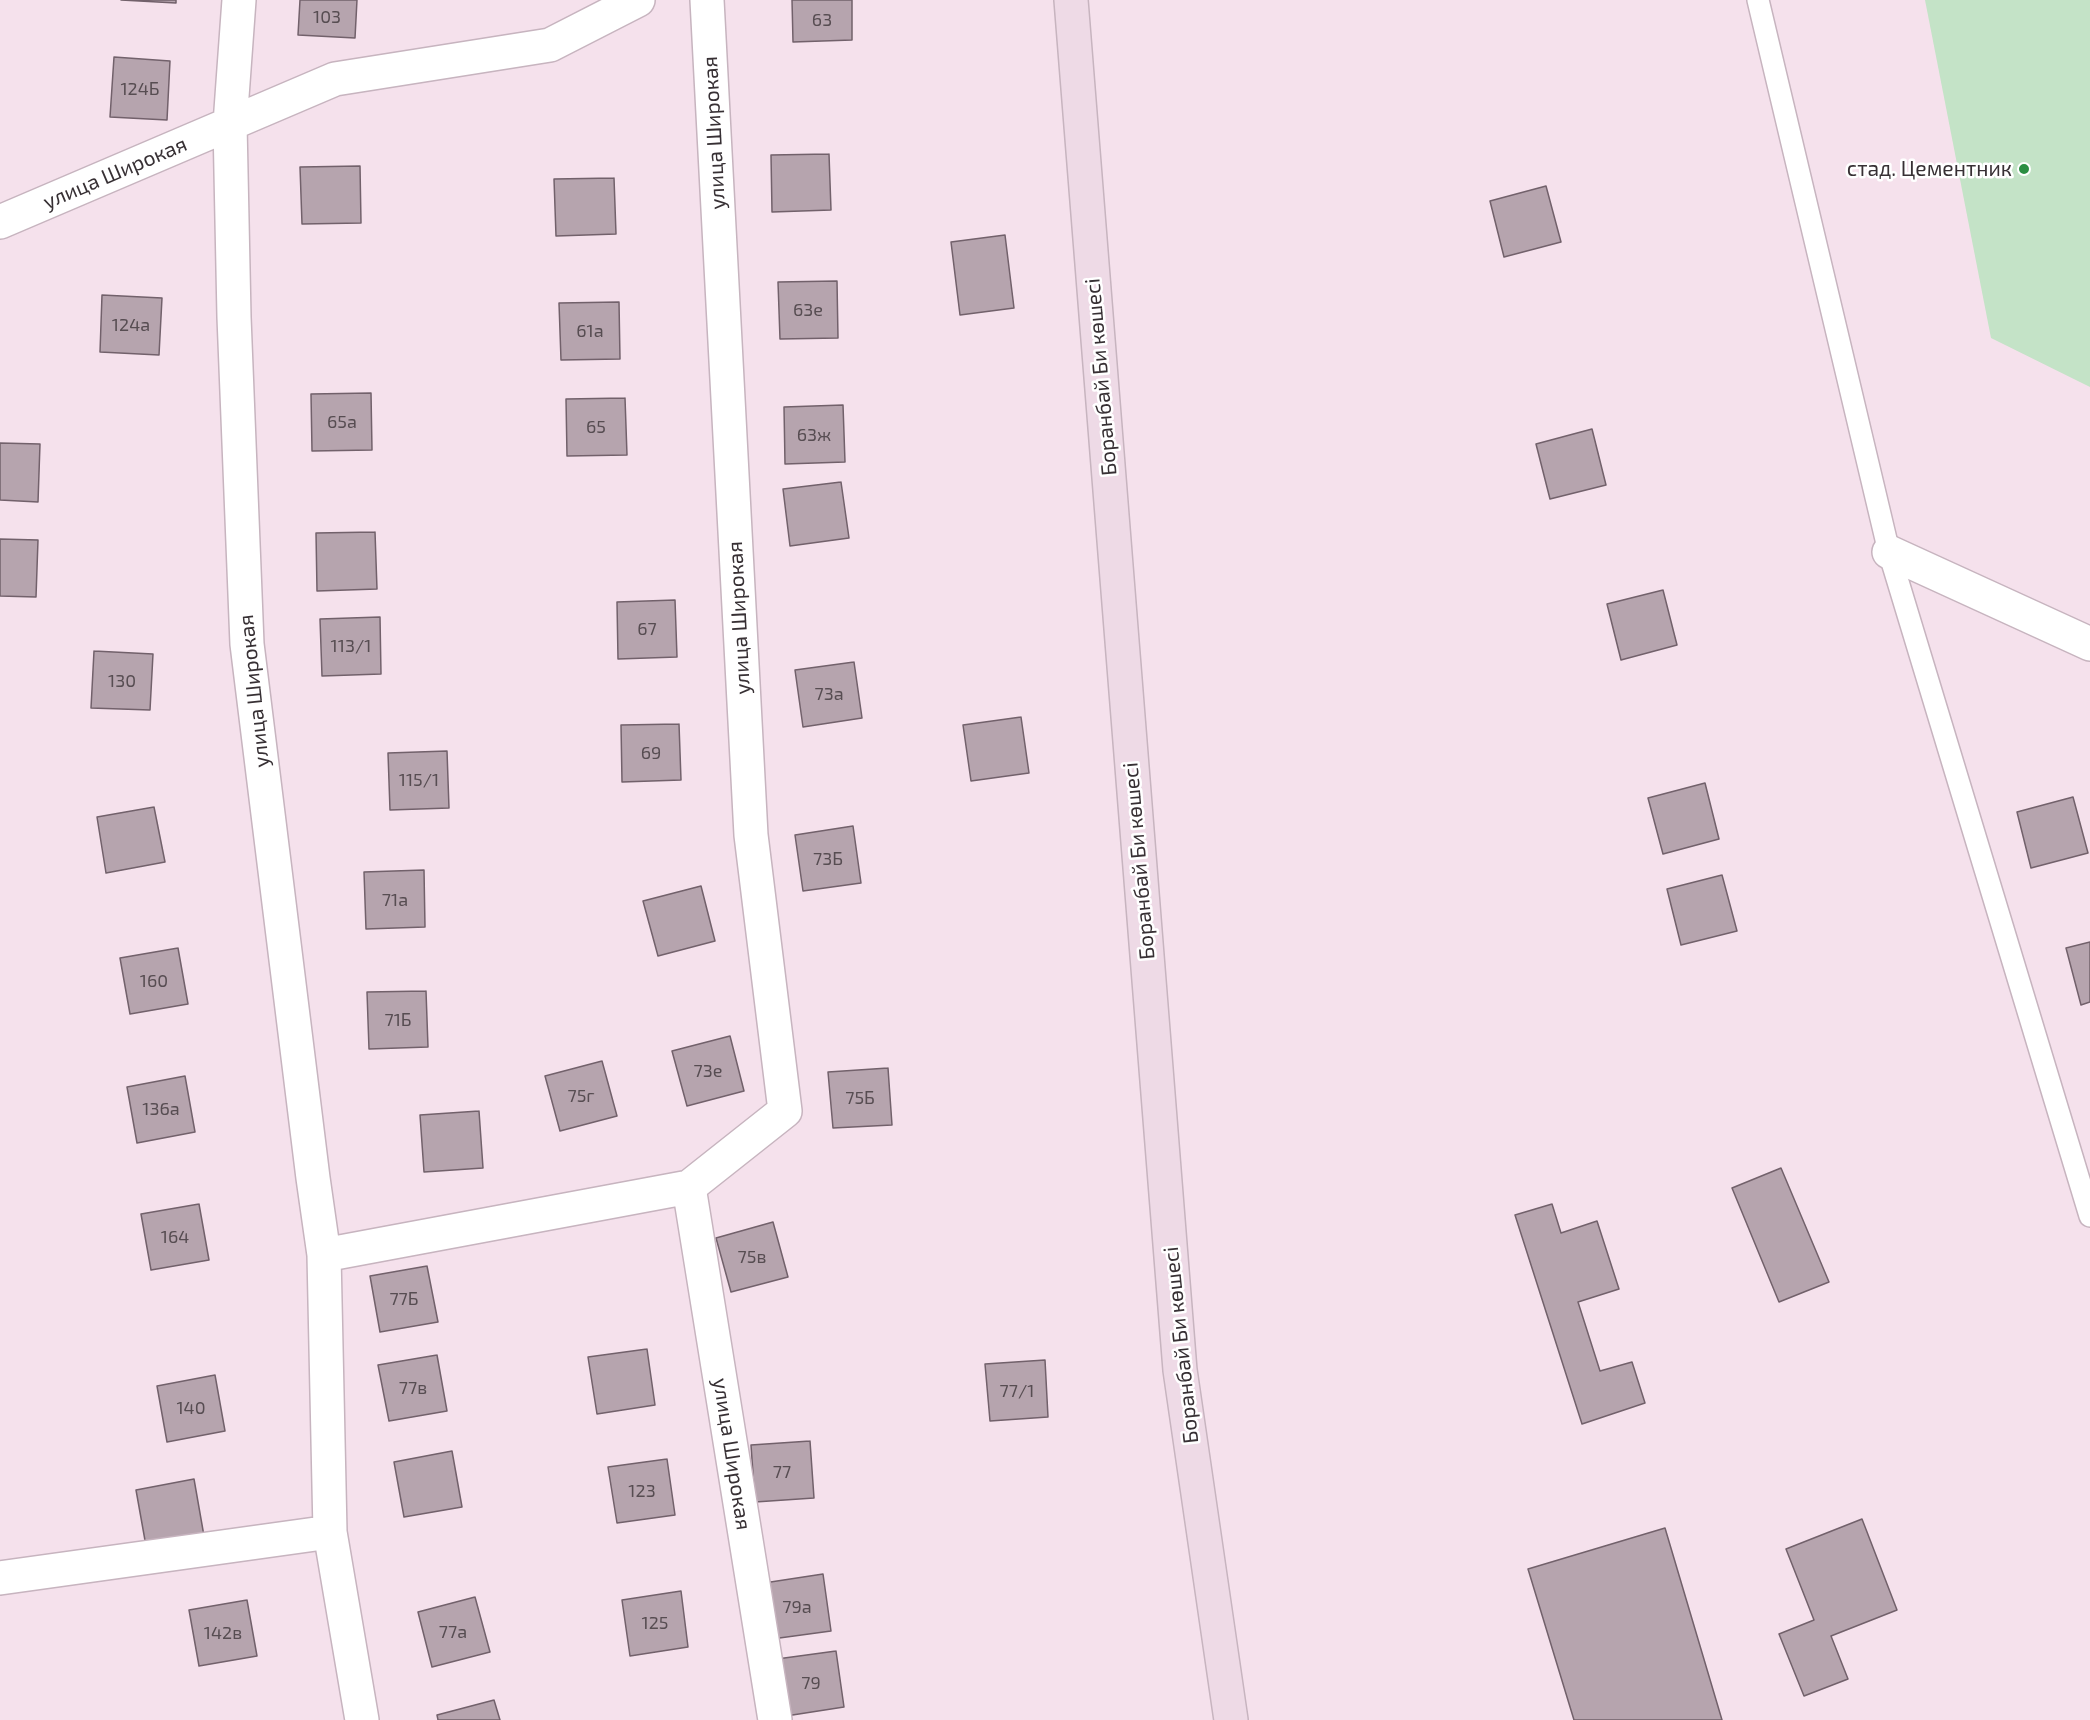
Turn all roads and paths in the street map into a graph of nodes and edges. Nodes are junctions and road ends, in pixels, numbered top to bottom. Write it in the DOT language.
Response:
graph roads {
  1 [pos="239,0"];
  2 [pos="638,0"];
  3 [pos="707,0"];
  4 [pos="1071,0"];
  5 [pos="1758,0"];
  6 [pos="230,124"];
  7 [pos="0,222"];
  8 [pos="1889,552"];
  9 [pos="2090,644"];
  10 [pos="689,1187"];
  11 [pos="2090,1216"];
  12 [pos="324,1255"];
  13 [pos="330,1532"];
  14 [pos="0,1578"];
  15 [pos="362,1720"];
  16 [pos="775,1720"];
  17 [pos="1232,1720"];
  1 -- 6 [label="street, улица Широкая"];
  2 -- 6 [label="street, улица Широкая"];
  3 -- 10 [label="street, улица Широкая"];
  4 -- 17 [label="main road, Боранбай Би көшесі"];
  5 -- 8 [label="lane"];
  6 -- 7 [label="street, улица Широкая"];
  6 -- 12 [label="street, улица Широкая"];
  8 -- 9 [label="street"];
  8 -- 11 [label="lane"];
  10 -- 12 [label="street, улица Широкая"];
  10 -- 16 [label="street, улица Широкая"];
  12 -- 13 [label="street, улица Широкая"];
  13 -- 14 [label="street"];
  13 -- 15 [label="street, улица Широкая"];
}
